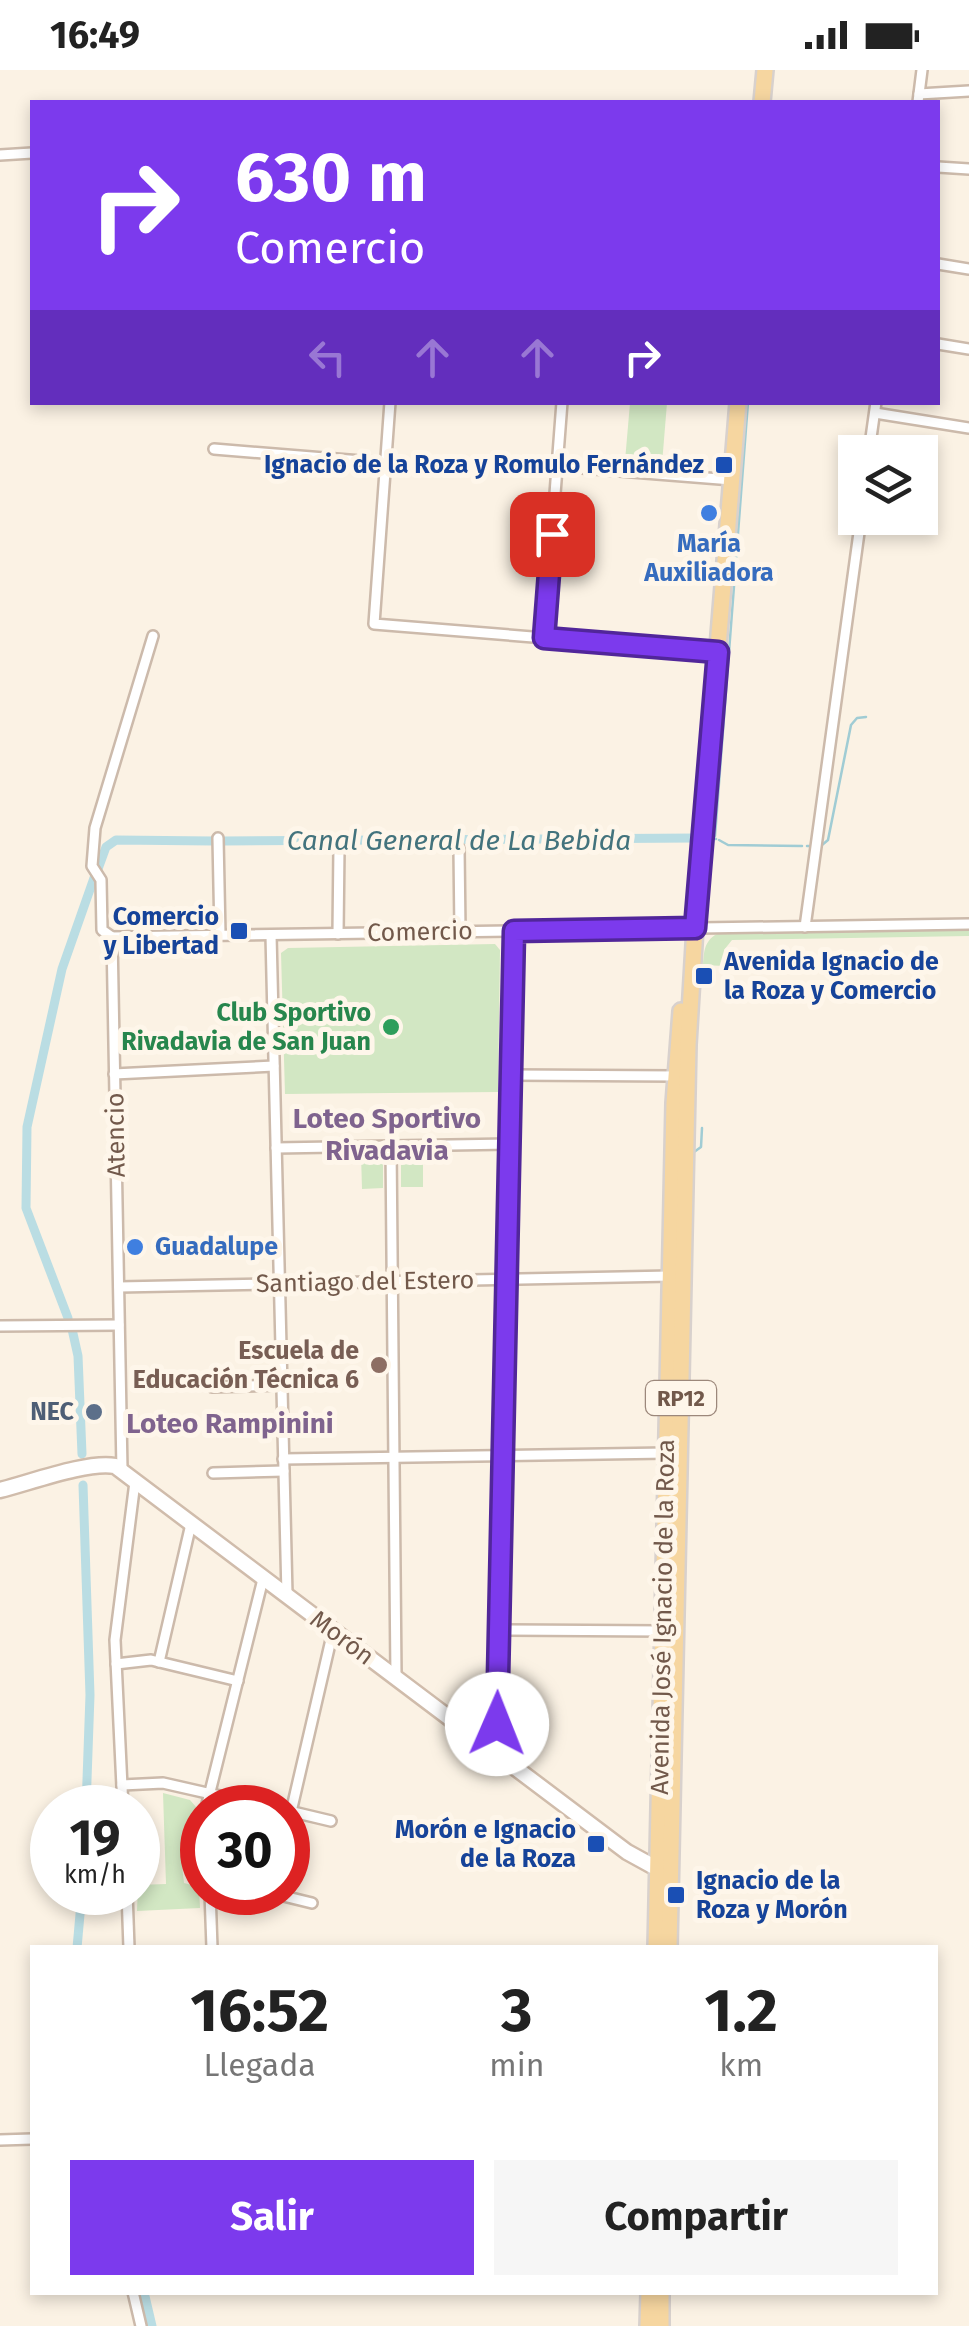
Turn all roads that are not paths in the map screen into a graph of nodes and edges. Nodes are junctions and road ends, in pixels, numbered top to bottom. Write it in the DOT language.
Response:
graph roads {
  1 [pos="765,70"];
  2 [pos="922,70"];
  3 [pos="969,91"];
  4 [pos="918,98"];
  5 [pos="762,100"];
  6 [pos="30,153"];
  7 [pos="0,155"];
  8 [pos="940,168"];
  9 [pos="969,169"];
  10 [pos="940,264"];
  11 [pos="969,269"];
  12 [pos="940,344"];
  13 [pos="969,349"];
  14 [pos="390,405"];
  15 [pos="562,405"];
  16 [pos="738,405"];
  17 [pos="876,408"];
  18 [pos="969,428"];
  19 [pos="872,435"];
  20 [pos="214,450"];
  21 [pos="386,462"];
  22 [pos="557,466"];
  23 [pos="732,480"];
  24 [pos="859,535"];
  25 [pos="153,636"];
  26 [pos="544,638"];
  27 [pos="718,652"];
  28 [pos="218,838"];
  29 [pos="339,847"];
  30 [pos="460,848"];
  31 [pos="969,924"];
  32 [pos="805,927"];
  33 [pos="695,928"];
  34 [pos="514,931"];
  35 [pos="460,932"];
  36 [pos="271,934"];
  37 [pos="338,934"];
  38 [pos="220,935"];
  39 [pos="112,937"];
  40 [pos="274,1066"];
  41 [pos="114,1074"];
  42 [pos="511,1076"];
  43 [pos="676,1076"];
  44 [pos="509,1144"];
  45 [pos="392,1146"];
  46 [pos="276,1148"];
  47 [pos="670,1276"];
  48 [pos="506,1279"];
  49 [pos="393,1282"];
  50 [pos="279,1284"];
  51 [pos="119,1287"];
  52 [pos="120,1325"];
  53 [pos="0,1326"];
  54 [pos="282,1385"];
  55 [pos="212,1387"];
  56 [pos="667,1453"];
  57 [pos="503,1456"];
  58 [pos="394,1457"];
  59 [pos="283,1459"];
  60 [pos="284,1471"];
  61 [pos="213,1473"];
  62 [pos="129,1475"];
  63 [pos="0,1490"];
  64 [pos="191,1524"];
  65 [pos="263,1579"];
  66 [pos="287,1597"];
  67 [pos="499,1630"];
  68 [pos="333,1631"];
  69 [pos="663,1631"];
  70 [pos="159,1662"];
  71 [pos="116,1664"];
  72 [pos="396,1679"];
  73 [pos="238,1681"];
  74 [pos="497,1754"];
  75 [pos="122,1785"];
  76 [pos="212,1785"];
  77 [pos="295,1785"];
  78 [pos="180,1787"];
  79 [pos="310,1816"];
  80 [pos="331,1820"];
  81 [pos="664,1869"];
  82 [pos="127,1915"];
  83 [pos="211,1915"];
  84 [pos="129,1945"];
  85 [pos="212,1945"];
  86 [pos="656,1945"];
  87 [pos="669,1945"];
  88 [pos="30,2138"];
  89 [pos="0,2140"];
  90 [pos="134,2295"];
  91 [pos="648,2295"];
  92 [pos="662,2295"];
  93 [pos="141,2326"];
  94 [pos="648,2326"];
  95 [pos="661,2326"];
  1 -- 5 [label="main road"];
  2 -- 4 [label="street"];
  3 -- 4 [label="street"];
  6 -- 7 [label="street"];
  8 -- 9 [label="street"];
  10 -- 11 [label="street"];
  12 -- 13 [label="street"];
  14 -- 21 [label="street"];
  15 -- 22 [label="street"];
  16 -- 23 [label="main road, Avenida José Ignacio de la Roza / RP12"];
  17 -- 18 [label="street"];
  17 -- 19 [label="street"];
  20 -- 21 [label="street"];
  21 -- 26 [label="street"];
  22 -- 23 [label="street"];
  22 -- 26 [label="street"];
  23 -- 27 [label="main road, Avenida José Ignacio de la Roza / RP12"];
  24 -- 32 [label="street"];
  25 -- 39 [label="street, Atencio"];
  26 -- 27 [label="street"];
  27 -- 33 [label="main road, Avenida José Ignacio de la Roza / RP12"];
  28 -- 38 [label="street"];
  29 -- 37 [label="street"];
  30 -- 35 [label="street"];
  31 -- 32 [label="street, Comercio"];
  32 -- 33 [label="street, Comercio"];
  33 -- 34 [label="street, Comercio"];
  33 -- 43 [label="main road, Avenida José Ignacio de la Roza / RP12"];
  33 -- 81 [label="main road, Avenida José Ignacio de la Roza / RP12"];
  34 -- 35 [label="street, Comercio"];
  34 -- 42 [label="street"];
  35 -- 37 [label="street, Comercio"];
  36 -- 37 [label="street, Comercio"];
  36 -- 38 [label="street, Comercio"];
  36 -- 40 [label="street"];
  38 -- 39 [label="street, Comercio"];
  39 -- 41 [label="street, Atencio"];
  40 -- 41 [label="street"];
  40 -- 46 [label="street"];
  41 -- 51 [label="street, Atencio"];
  42 -- 43 [label="street"];
  42 -- 44 [label="street"];
  43 -- 47 [label="main road, Avenida José Ignacio de la Roza / RP12"];
  44 -- 45 [label="street"];
  44 -- 48 [label="street"];
  45 -- 46 [label="street"];
  45 -- 49 [label="street"];
  46 -- 50 [label="street"];
  47 -- 48 [label="street, Santiago del Estero"];
  47 -- 56 [label="main road, Avenida José Ignacio de la Roza / RP12"];
  48 -- 49 [label="street, Santiago del Estero"];
  48 -- 57 [label="street"];
  49 -- 50 [label="street, Santiago del Estero"];
  49 -- 58 [label="street"];
  50 -- 51 [label="street, Santiago del Estero"];
  50 -- 54 [label="street"];
  51 -- 52 [label="street, Atencio"];
  52 -- 53 [label="street"];
  52 -- 62 [label="street, Atencio"];
  54 -- 55 [label="street"];
  54 -- 59 [label="street"];
  56 -- 57 [label="street"];
  56 -- 69 [label="main road, Avenida José Ignacio de la Roza / RP12"];
  57 -- 58 [label="street"];
  57 -- 67 [label="street"];
  58 -- 59 [label="street"];
  58 -- 72 [label="street"];
  59 -- 60 [label="street"];
  60 -- 61 [label="street"];
  60 -- 66 [label="street"];
  62 -- 63 [label="street"];
  62 -- 64 [label="street, Morón"];
  62 -- 71 [label="street, Atencio"];
  64 -- 65 [label="street, Morón"];
  64 -- 70 [label="street"];
  65 -- 66 [label="street, Morón"];
  65 -- 73 [label="street"];
  66 -- 68 [label="street, Morón"];
  67 -- 69 [label="street"];
  67 -- 74 [label="street"];
  68 -- 72 [label="street, Morón"];
  68 -- 77 [label="street"];
  69 -- 81 [label="main road, Avenida José Ignacio de la Roza / RP12"];
  70 -- 71 [label="street"];
  70 -- 73 [label="street"];
  71 -- 75 [label="street, Atencio"];
  72 -- 74 [label="street, Morón"];
  73 -- 76 [label="street"];
  74 -- 81 [label="street, Morón"];
  75 -- 78 [label="street"];
  79 -- 80 [label="street"];
  81 -- 86 [label="main road, Avenida José Ignacio de la Roza / RP12"];
  81 -- 87 [label="main road, Avenida José Ignacio de la Roza / RP12"];
  82 -- 84 [label="street"];
  83 -- 85 [label="street"];
  88 -- 89 [label="street"];
  90 -- 93 [label="street"];
  91 -- 94 [label="main road"];
  92 -- 95 [label="main road"];
}
